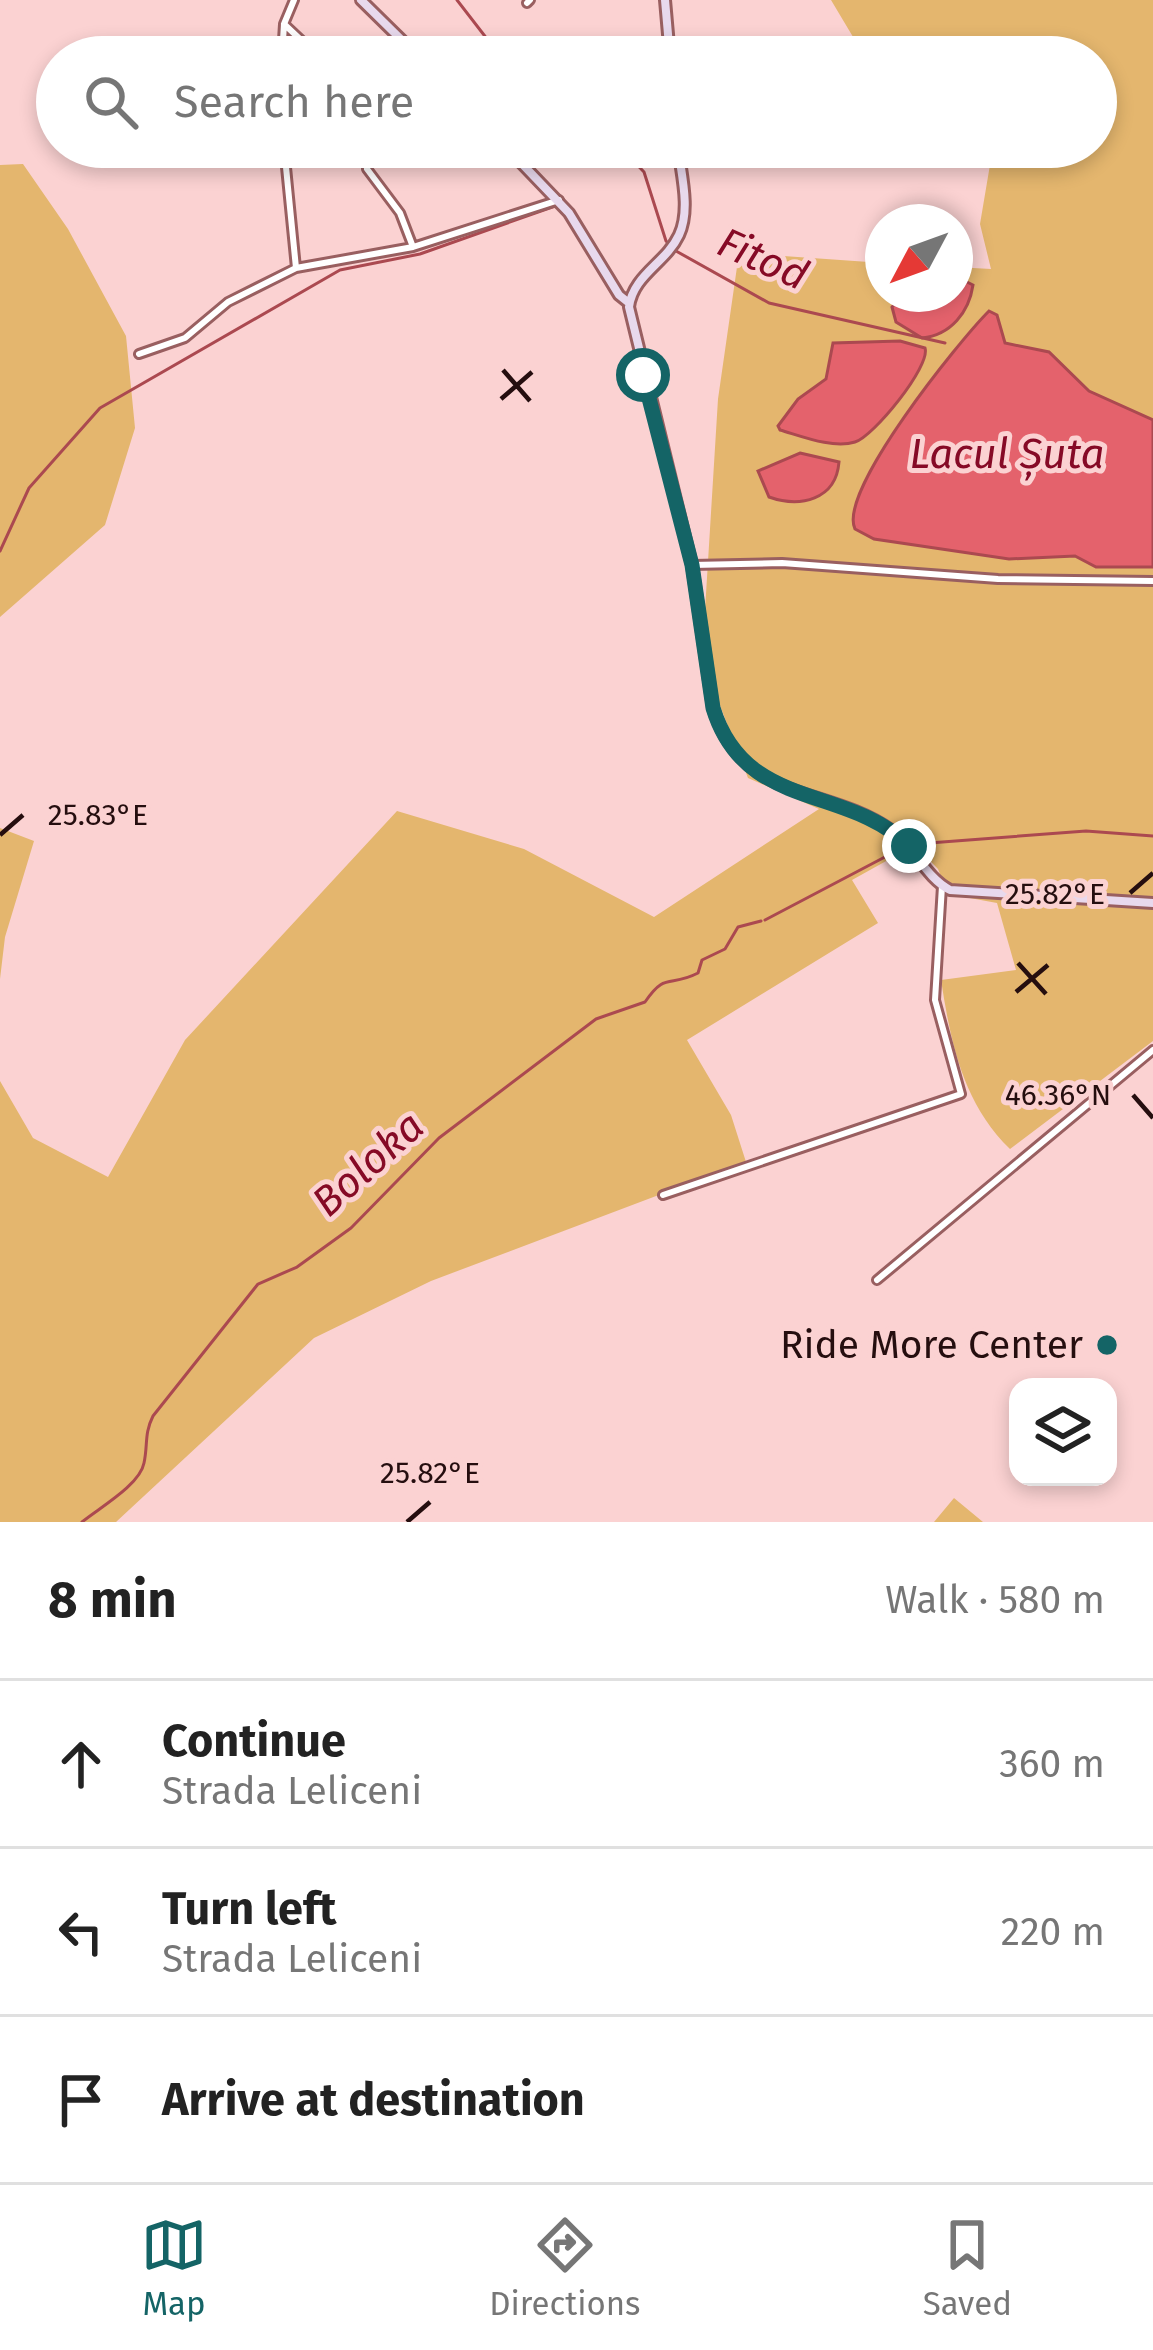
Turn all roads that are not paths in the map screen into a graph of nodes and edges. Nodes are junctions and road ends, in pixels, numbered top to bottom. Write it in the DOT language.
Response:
graph roads {
  1 [pos="294,0"];
  2 [pos="361,0"];
  3 [pos="665,0"];
  4 [pos="284,24"];
  5 [pos="283,36"];
  6 [pos="297,36"];
  7 [pos="398,36"];
  8 [pos="668,36"];
  9 [pos="286,168"];
  10 [pos="527,168"];
  11 [pos="681,168"];
  12 [pos="368,170"];
  13 [pos="559,200"];
  14 [pos="413,247"];
  15 [pos="296,268"];
  16 [pos="629,303"];
  17 [pos="140,354"];
  18 [pos="692,565"];
  19 [pos="1153,581"];
  20 [pos="942,886"];
  21 [pos="1153,903"];
  22 [pos="1153,1050"];
  23 [pos="663,1195"];
  24 [pos="877,1280"];
  1 -- 4 [label="street"];
  2 -- 7 [label="main road"];
  3 -- 8 [label="main road"];
  4 -- 5 [label="street"];
  4 -- 6 [label="street"];
  9 -- 15 [label="street"];
  10 -- 13 [label="main road"];
  11 -- 16 [label="main road"];
  12 -- 14 [label="street"];
  13 -- 14 [label="street"];
  13 -- 16 [label="main road"];
  14 -- 15 [label="street"];
  15 -- 17 [label="street"];
  16 -- 18 [label="main road"];
  18 -- 19 [label="street"];
  18 -- 20 [label="main road"];
  20 -- 21 [label="main road"];
  20 -- 23 [label="street"];
  22 -- 24 [label="street"];
}
